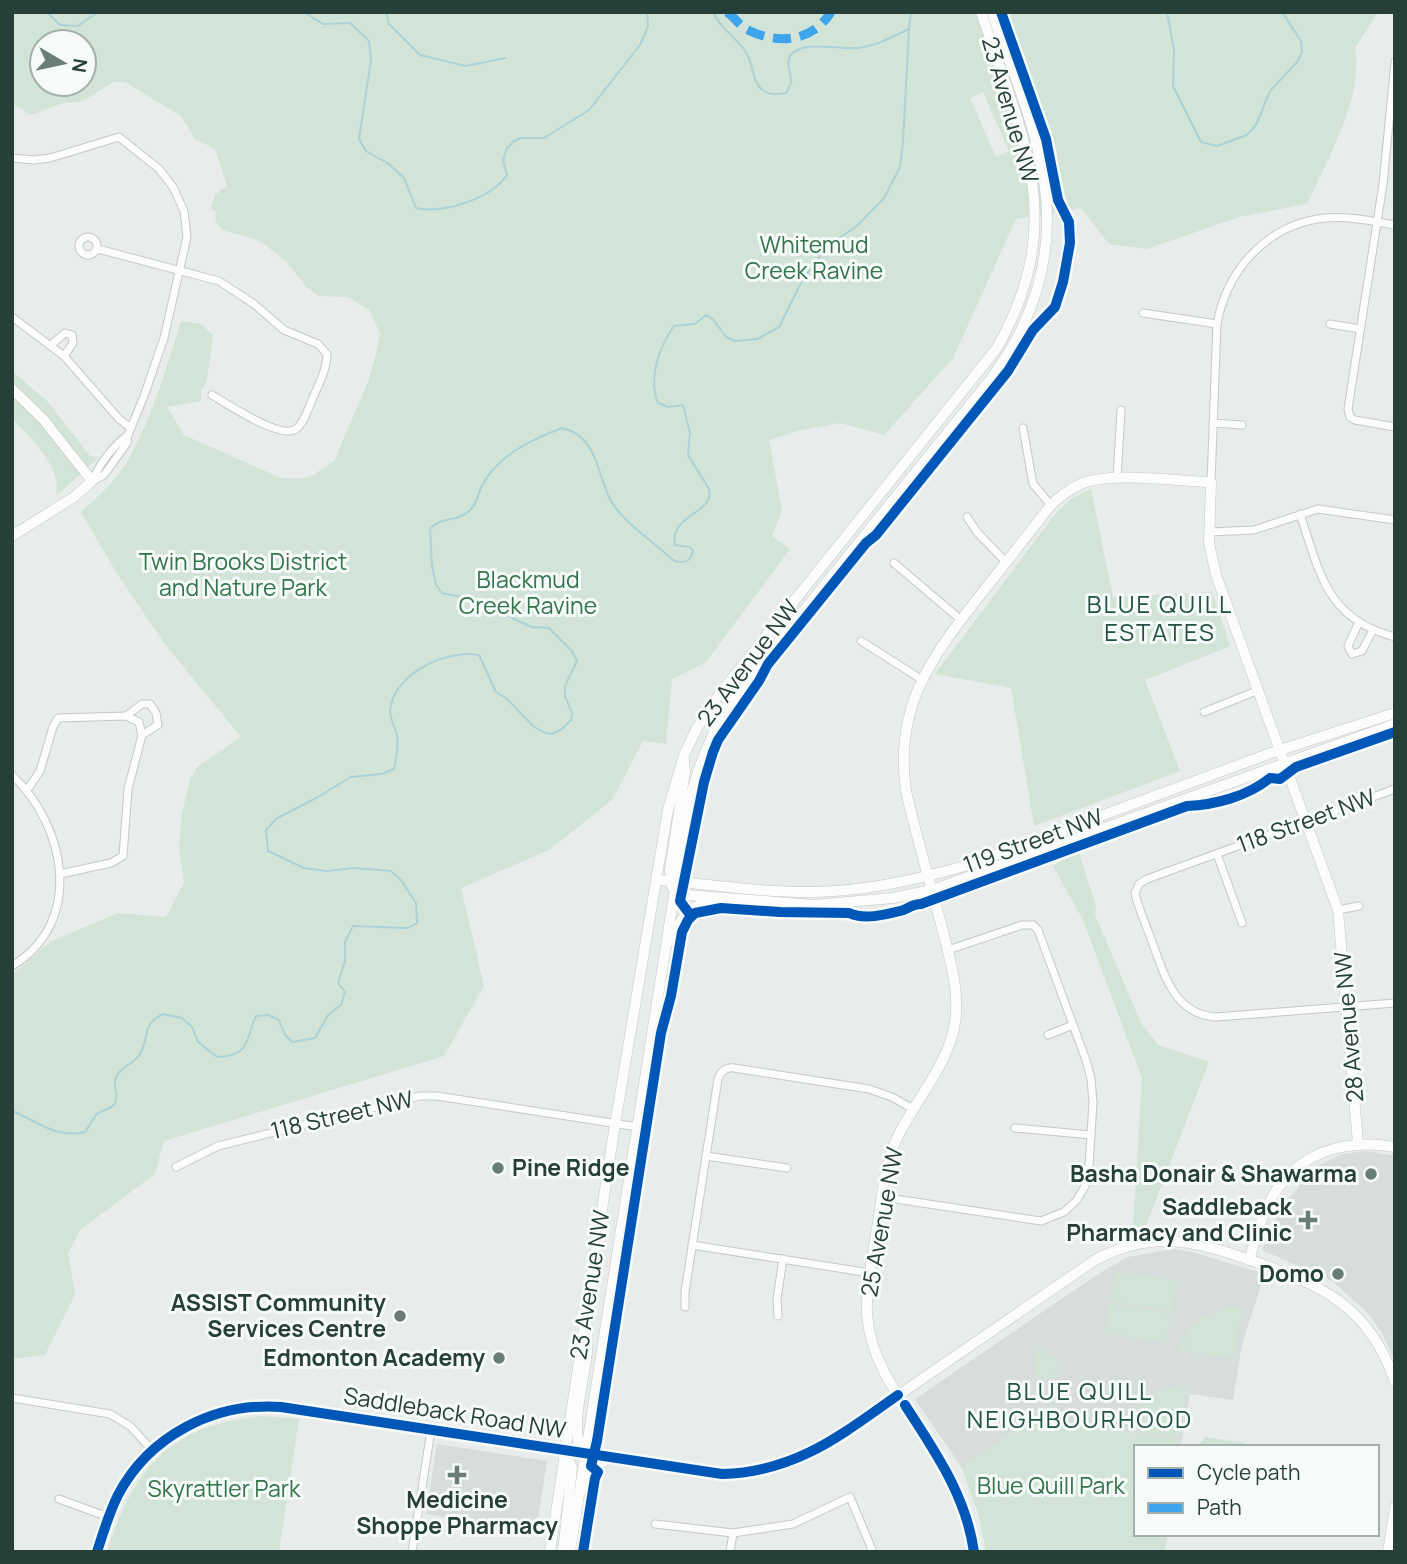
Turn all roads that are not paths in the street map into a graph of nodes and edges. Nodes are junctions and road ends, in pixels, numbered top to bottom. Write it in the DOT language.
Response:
graph roads {
  1 [pos="981,12"];
  2 [pos="992,12"];
  3 [pos="1395,62"];
  4 [pos="12,158"];
  5 [pos="1377,222"];
  6 [pos="1395,225"];
  7 [pos="97,249"];
  8 [pos="181,271"];
  9 [pos="1143,313"];
  10 [pos="12,317"];
  11 [pos="1217,324"];
  12 [pos="1330,324"];
  13 [pos="1360,328"];
  14 [pos="51,345"];
  15 [pos="64,356"];
  16 [pos="12,389"];
  17 [pos="212,395"];
  18 [pos="1121,410"];
  19 [pos="1213,424"];
  20 [pos="1242,425"];
  21 [pos="1395,427"];
  22 [pos="1023,428"];
  23 [pos="129,432"];
  24 [pos="1117,478"];
  25 [pos="92,481"];
  26 [pos="1211,482"];
  27 [pos="1051,505"];
  28 [pos="1300,514"];
  29 [pos="967,517"];
  30 [pos="1395,520"];
  31 [pos="1209,532"];
  32 [pos="12,536"];
  33 [pos="1006,562"];
  34 [pos="894,563"];
  35 [pos="961,620"];
  36 [pos="1359,622"];
  37 [pos="1373,630"];
  38 [pos="1395,638"];
  39 [pos="861,642"];
  40 [pos="921,679"];
  41 [pos="1259,690"];
  42 [pos="1204,712"];
  43 [pos="1395,713"];
  44 [pos="126,716"];
  45 [pos="1395,724"];
  46 [pos="142,735"];
  47 [pos="1281,750"];
  48 [pos="684,755"];
  49 [pos="1285,762"];
  50 [pos="12,775"];
  51 [pos="1395,789"];
  52 [pos="27,790"];
  53 [pos="1306,821"];
  54 [pos="1217,854"];
  55 [pos="60,874"];
  56 [pos="928,877"];
  57 [pos="657,880"];
  58 [pos="673,881"];
  59 [pos="932,890"];
  60 [pos="675,894"];
  61 [pos="716,898"];
  62 [pos="1359,906"];
  63 [pos="1338,910"];
  64 [pos="1242,923"];
  65 [pos="948,950"];
  66 [pos="16,964"];
  67 [pos="659,999"];
  68 [pos="1395,1003"];
  69 [pos="1347,1007"];
  70 [pos="1073,1026"];
  71 [pos="1048,1035"];
  72 [pos="913,1110"];
  73 [pos="615,1124"];
  74 [pos="638,1127"];
  75 [pos="1015,1128"];
  76 [pos="1091,1135"];
  77 [pos="1358,1143"];
  78 [pos="1395,1146"];
  79 [pos="706,1156"];
  80 [pos="176,1167"];
  81 [pos="787,1168"];
  82 [pos="882,1197"];
  83 [pos="692,1245"];
  84 [pos="783,1259"];
  85 [pos="1249,1260"];
  86 [pos="870,1273"];
  87 [pos="685,1307"];
  88 [pos="585,1311"];
  89 [pos="778,1316"];
  90 [pos="1395,1382"];
  91 [pos="898,1395"];
  92 [pos="12,1398"];
  93 [pos="431,1430"];
  94 [pos="152,1450"];
  95 [pos="565,1451"];
  96 [pos="586,1454"];
  97 [pos="610,1458"];
  98 [pos="59,1499"];
  99 [pos="1395,1507"];
  100 [pos="577,1509"];
  101 [pos="108,1517"];
  102 [pos="655,1524"];
  103 [pos="733,1533"];
  104 [pos="97,1552"];
  105 [pos="412,1552"];
  106 [pos="550,1552"];
  107 [pos="563,1552"];
  108 [pos="570,1552"];
  109 [pos="730,1552"];
  110 [pos="873,1552"];
  111 [pos="974,1552"];
  112 [pos="1388,1552"];
  1 -- 48 [label="main road, 23 Avenue NW"];
  2 -- 58 [label="main road, 23 Avenue NW"];
  3 -- 5 [label="street"];
  4 -- 8 [label="street"];
  5 -- 6 [label="street, 28 Avenue NW"];
  5 -- 11 [label="street, 28 Avenue NW"];
  5 -- 13 [label="street"];
  7 -- 8 [label="street"];
  8 -- 17 [label="street"];
  8 -- 23 [label="street"];
  9 -- 11 [label="street"];
  10 -- 14 [label="street"];
  11 -- 19 [label="street, 28 Avenue NW"];
  12 -- 13 [label="street"];
  13 -- 21 [label="street"];
  14 -- 15 [label="street"];
  14 -- 15 [label="street"];
  15 -- 23 [label="street"];
  16 -- 25 [label="main road"];
  18 -- 24 [label="street"];
  19 -- 20 [label="street"];
  19 -- 26 [label="street, 28 Avenue NW"];
  22 -- 27 [label="street"];
  23 -- 25 [label="street"];
  24 -- 26 [label="main road, 25 Avenue NW"];
  24 -- 27 [label="main road, 25 Avenue NW"];
  25 -- 32 [label="main road"];
  26 -- 31 [label="main road, 28 Avenue NW"];
  27 -- 33 [label="main road, 25 Avenue NW"];
  28 -- 30 [label="street"];
  28 -- 31 [label="street"];
  28 -- 36 [label="street"];
  29 -- 33 [label="street"];
  31 -- 41 [label="main road, 28 Avenue NW"];
  33 -- 35 [label="main road, 25 Avenue NW"];
  34 -- 35 [label="street"];
  35 -- 40 [label="main road, 25 Avenue NW"];
  36 -- 37 [label="street"];
  36 -- 37 [label="street"];
  37 -- 38 [label="street"];
  39 -- 40 [label="street"];
  40 -- 56 [label="main road, 25 Avenue NW"];
  41 -- 42 [label="street"];
  41 -- 47 [label="main road, 28 Avenue NW"];
  43 -- 47 [label="main road, 119 Street NW"];
  44 -- 46 [label="street"];
  44 -- 46 [label="street"];
  44 -- 52 [label="street"];
  45 -- 49 [label="main road, 119 Street NW"];
  46 -- 55 [label="street"];
  47 -- 49 [label="main road, 28 Avenue NW"];
  47 -- 56 [label="main road, 119 Street NW"];
  48 -- 57 [label="main road, 23 Avenue NW"];
  48 -- 58 [label="main road"];
  49 -- 53 [label="main road, 28 Avenue NW"];
  49 -- 59 [label="main road, 119 Street NW"];
  50 -- 52 [label="street"];
  51 -- 53 [label="street, 118 Street NW"];
  52 -- 55 [label="street"];
  53 -- 54 [label="street, 118 Street NW"];
  53 -- 63 [label="main road, 28 Avenue NW"];
  54 -- 64 [label="street, 118 Street NW"];
  54 -- 69 [label="street, 118 Street NW"];
  55 -- 66 [label="street"];
  56 -- 58 [label="main road, 119 Street NW"];
  56 -- 59 [label="main road, 25 Avenue NW"];
  57 -- 58 [label="main road, 119 Street NW"];
  57 -- 73 [label="main road, 23 Avenue NW"];
  58 -- 60 [label="main road"];
  59 -- 61 [label="main road, 119 Street NW"];
  59 -- 65 [label="main road, 25 Avenue NW"];
  60 -- 61 [label="main road, 119 Street NW"];
  60 -- 67 [label="main road, 23 Avenue NW"];
  61 -- 67 [label="main road"];
  62 -- 63 [label="street"];
  63 -- 69 [label="main road, 28 Avenue NW"];
  65 -- 70 [label="street"];
  65 -- 72 [label="main road, 25 Avenue NW"];
  67 -- 74 [label="main road, 23 Avenue NW"];
  68 -- 69 [label="street"];
  69 -- 77 [label="main road, 28 Avenue NW"];
  70 -- 71 [label="street"];
  70 -- 76 [label="street"];
  72 -- 79 [label="street"];
  72 -- 82 [label="main road, 25 Avenue NW"];
  73 -- 74 [label="street, 118 Street NW"];
  73 -- 80 [label="street, 118 Street NW"];
  73 -- 88 [label="main road, 23 Avenue NW"];
  74 -- 96 [label="main road, 23 Avenue NW"];
  75 -- 76 [label="street"];
  76 -- 82 [label="street"];
  77 -- 78 [label="main road"];
  77 -- 85 [label="main road"];
  79 -- 81 [label="street"];
  79 -- 83 [label="street"];
  82 -- 86 [label="main road, 25 Avenue NW"];
  83 -- 84 [label="street"];
  83 -- 87 [label="street"];
  84 -- 86 [label="street"];
  84 -- 89 [label="street"];
  85 -- 90 [label="main road, Saddleback Road NW"];
  85 -- 91 [label="main road, Saddleback Road NW"];
  86 -- 91 [label="main road, 25 Avenue NW"];
  88 -- 95 [label="main road, 23 Avenue NW"];
  88 -- 96 [label="main road"];
  91 -- 97 [label="main road, Saddleback Road NW"];
  91 -- 111 [label="main road, 25 Avenue NW"];
  92 -- 94 [label="street"];
  93 -- 94 [label="main road, Saddleback Road NW"];
  93 -- 95 [label="main road, Saddleback Road NW"];
  93 -- 105 [label="street"];
  94 -- 101 [label="main road, Saddleback Road NW"];
  95 -- 96 [label="main road, Saddleback Road NW"];
  95 -- 106 [label="main road, 23 Avenue NW"];
  95 -- 107 [label="main road"];
  96 -- 97 [label="main road, Saddleback Road NW"];
  96 -- 100 [label="main road, 23 Avenue NW"];
  97 -- 100 [label="main road"];
  98 -- 101 [label="street"];
  99 -- 112 [label="main road"];
  100 -- 108 [label="main road, 23 Avenue NW"];
  101 -- 104 [label="main road, Saddleback Road NW"];
  102 -- 103 [label="street"];
  103 -- 109 [label="street"];
  103 -- 110 [label="street"];
}
